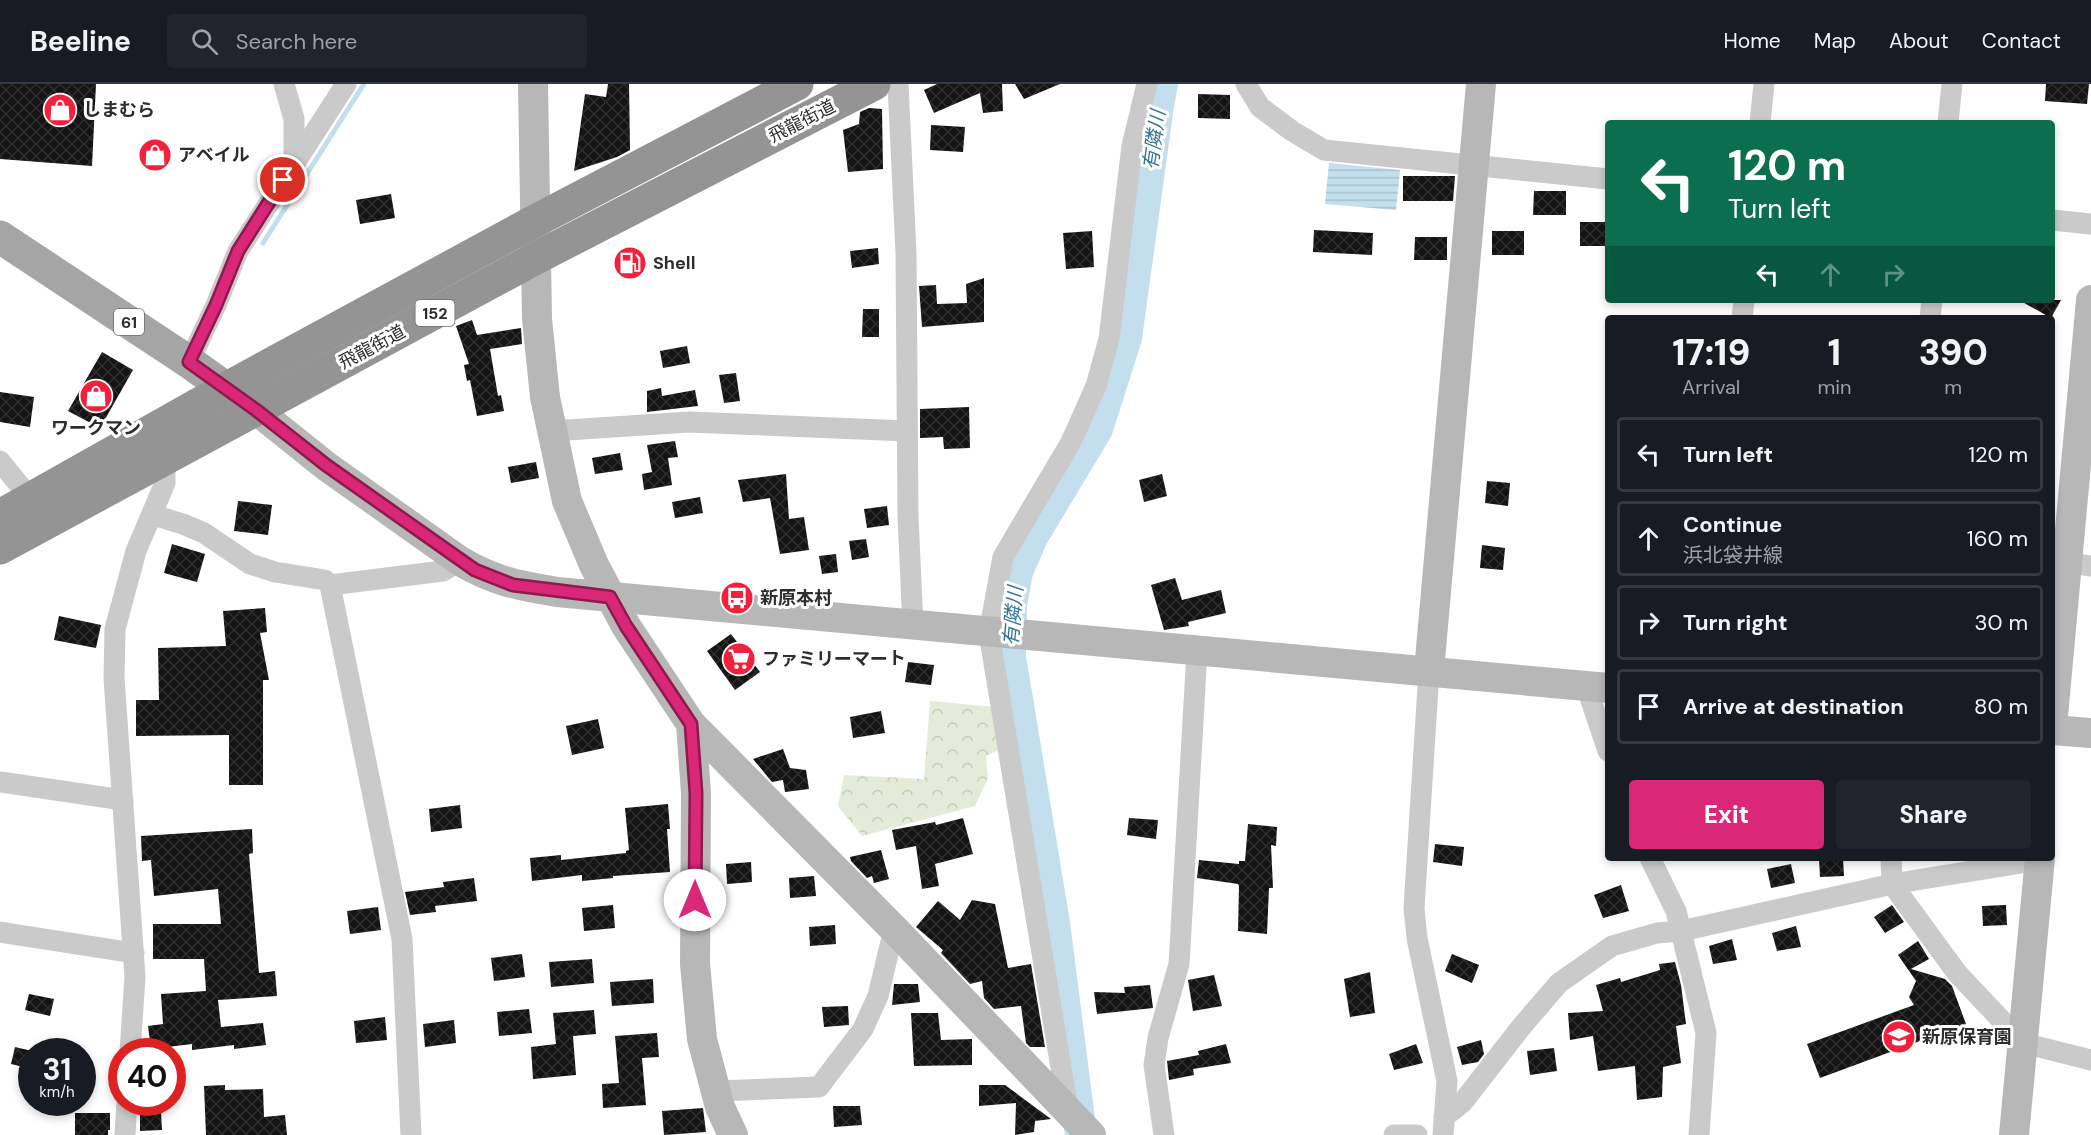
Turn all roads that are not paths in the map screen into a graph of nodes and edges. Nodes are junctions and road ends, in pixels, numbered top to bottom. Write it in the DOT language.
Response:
graph roads {
  1 [pos="284,84"];
  2 [pos="346,84"];
  3 [pos="533,84"];
  4 [pos="797,84"];
  5 [pos="874,84"];
  6 [pos="898,84"];
  7 [pos="1147,84"];
  8 [pos="1246,84"];
  9 [pos="1481,84"];
  10 [pos="1764,84"];
  11 [pos="1952,84"];
  12 [pos="1760,120"];
  13 [pos="1948,120"];
  14 [pos="294,163"];
  15 [pos="1474,165"];
  16 [pos="1605,179"];
  17 [pos="2055,220"];
  18 [pos="535,221"];
  19 [pos="2091,224"];
  20 [pos="0,237"];
  21 [pos="536,258"];
  22 [pos="2091,300"];
  23 [pos="189,362"];
  24 [pos="227,388"];
  25 [pos="256,410"];
  26 [pos="552,431"];
  27 [pos="907,431"];
  28 [pos="165,457"];
  29 [pos="0,461"];
  30 [pos="30,498"];
  31 [pos="153,515"];
  32 [pos="0,516"];
  33 [pos="0,548"];
  34 [pos="460,561"];
  35 [pos="2070,563"];
  36 [pos="330,585"];
  37 [pos="610,597"];
  38 [pos="912,626"];
  39 [pos="1004,634"];
  40 [pos="1197,652"];
  41 [pos="1429,671"];
  42 [pos="1597,687"];
  43 [pos="2055,700"];
  44 [pos="691,724"];
  45 [pos="2055,728"];
  46 [pos="2091,733"];
  47 [pos="1605,734"];
  48 [pos="0,782"];
  49 [pos="123,800"];
  50 [pos="1651,861"];
  51 [pos="1891,861"];
  52 [pos="2028,861"];
  53 [pos="2040,861"];
  54 [pos="1892,884"];
  55 [pos="894,929"];
  56 [pos="1682,931"];
  57 [pos="0,932"];
  58 [pos="134,953"];
  59 [pos="131,1038"];
  60 [pos="2022,1043"];
  61 [pos="2091,1060"];
  62 [pos="716,1091"];
  63 [pos="126,1116"];
  64 [pos="1078,1121"];
  65 [pos="1444,1126"];
  66 [pos="125,1135"];
  67 [pos="411,1135"];
  68 [pos="733,1135"];
  69 [pos="1164,1135"];
  70 [pos="1394,1135"];
  71 [pos="1417,1135"];
  72 [pos="1699,1135"];
  73 [pos="2014,1135"];
  1 -- 14 [label="street"];
  2 -- 14 [label="street"];
  3 -- 18 [label="street"];
  4 -- 18 [label="highway, 飛龍街道 / 152"];
  5 -- 21 [label="highway, 飛龍街道 / 152"];
  6 -- 27 [label="street"];
  7 -- 39 [label="street"];
  8 -- 15 [label="street"];
  9 -- 15 [label="street"];
  10 -- 12 [label="street"];
  11 -- 13 [label="street"];
  14 -- 23 [label="street"];
  15 -- 16 [label="street"];
  15 -- 41 [label="street"];
  17 -- 19 [label="street"];
  18 -- 21 [label="street"];
  18 -- 24 [label="highway, 飛龍街道 / 152"];
  20 -- 23 [label="main road, 61"];
  21 -- 25 [label="highway, 飛龍街道 / 152"];
  21 -- 26 [label="street"];
  22 -- 35 [label="street"];
  23 -- 24 [label="main road, 61"];
  24 -- 25 [label="main road, 61"];
  24 -- 30 [label="highway, 飛龍街道 / 152"];
  25 -- 28 [label="highway, 飛龍街道 / 152"];
  25 -- 34 [label="street"];
  26 -- 27 [label="street"];
  26 -- 37 [label="street"];
  27 -- 38 [label="street"];
  28 -- 31 [label="street"];
  28 -- 33 [label="highway, 飛龍街道 / 152"];
  29 -- 30 [label="street"];
  30 -- 32 [label="highway, 飛龍街道 / 152"];
  31 -- 36 [label="street"];
  31 -- 49 [label="street"];
  34 -- 36 [label="street"];
  34 -- 37 [label="street"];
  35 -- 43 [label="street"];
  36 -- 67 [label="street"];
  37 -- 38 [label="street"];
  37 -- 44 [label="street"];
  38 -- 39 [label="street"];
  39 -- 40 [label="street"];
  39 -- 64 [label="street"];
  40 -- 41 [label="street"];
  40 -- 69 [label="street"];
  41 -- 42 [label="street"];
  41 -- 65 [label="street"];
  42 -- 47 [label="street"];
  44 -- 55 [label="street"];
  44 -- 62 [label="street"];
  45 -- 46 [label="street"];
  48 -- 49 [label="street"];
  49 -- 58 [label="street"];
  50 -- 56 [label="street"];
  51 -- 54 [label="street"];
  52 -- 54 [label="street"];
  53 -- 60 [label="street"];
  54 -- 56 [label="street"];
  54 -- 60 [label="street"];
  55 -- 62 [label="street"];
  55 -- 64 [label="street"];
  56 -- 65 [label="street"];
  56 -- 72 [label="street"];
  57 -- 58 [label="street"];
  58 -- 59 [label="street"];
  60 -- 61 [label="street"];
  60 -- 73 [label="street"];
  62 -- 68 [label="street"];
  63 -- 66 [label="street"];
  70 -- 71 [label="street"];
}
